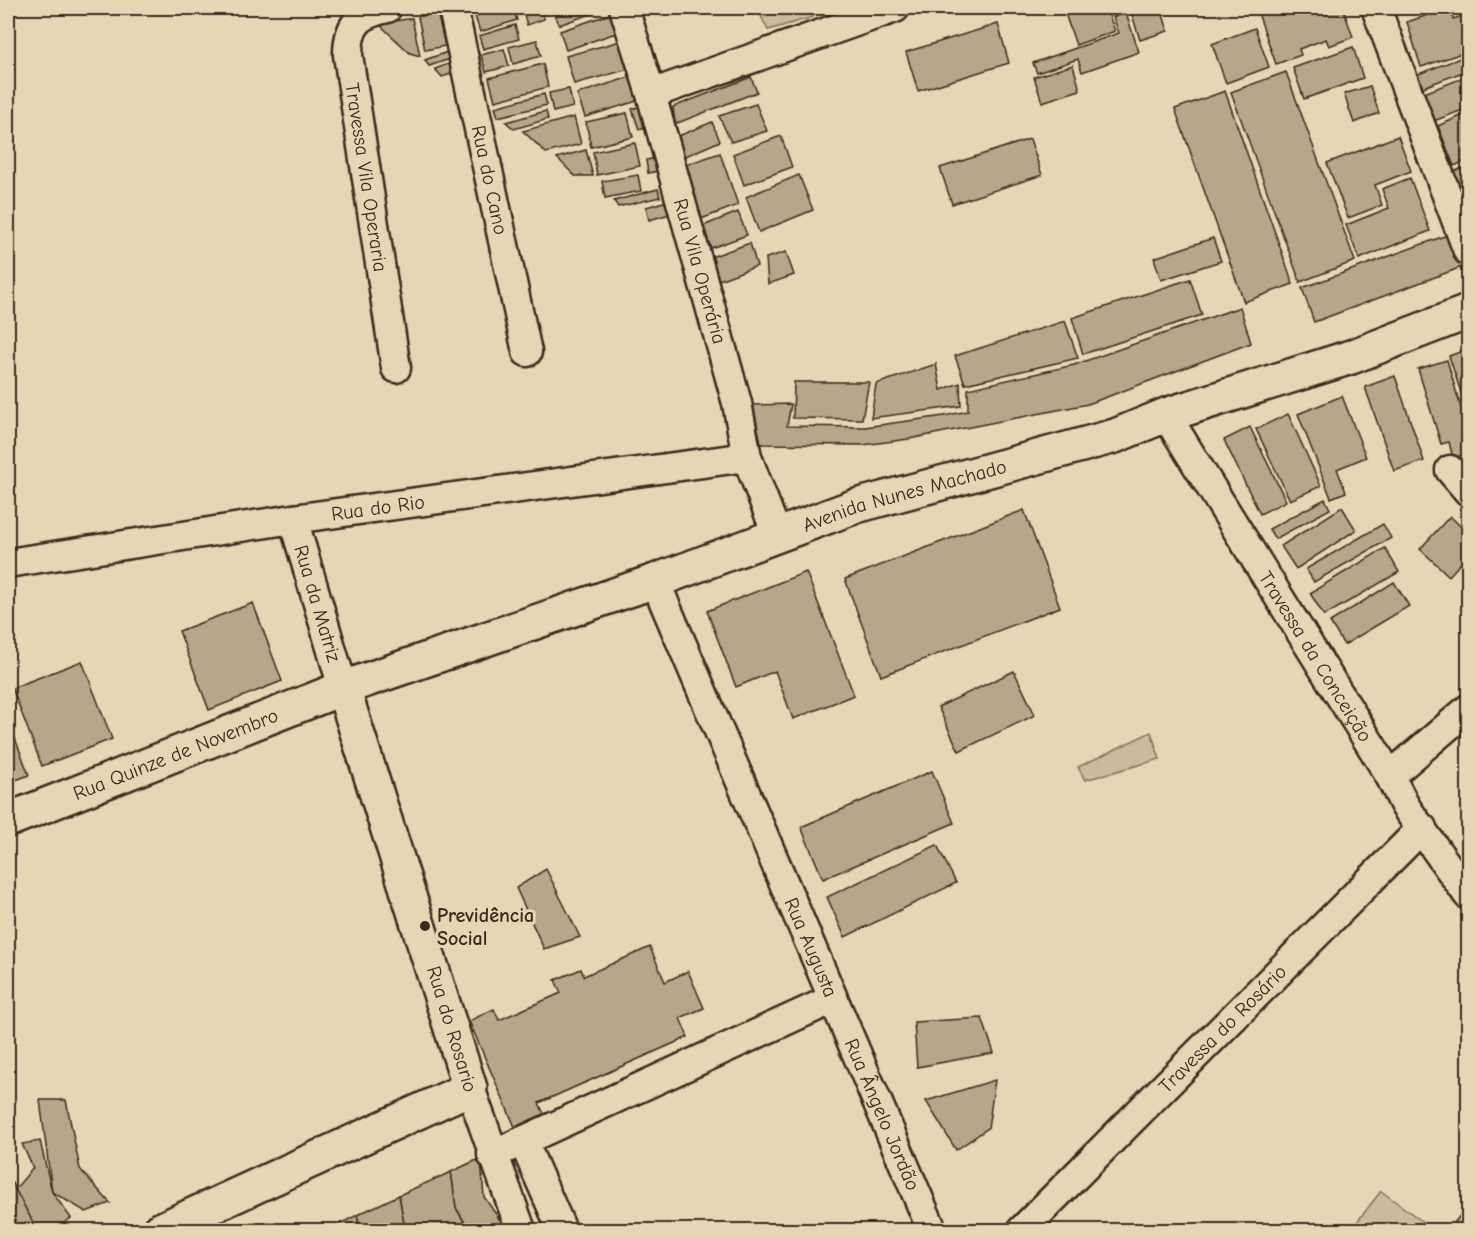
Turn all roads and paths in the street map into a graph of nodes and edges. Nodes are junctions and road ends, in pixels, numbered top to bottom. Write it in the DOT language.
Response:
graph roads {
  1 [pos="387,8"];
  2 [pos="453,8"];
  3 [pos="624,8"];
  4 [pos="895,8"];
  5 [pos="1376,8"];
  6 [pos="651,94"];
  7 [pos="1468,251"];
  8 [pos="1468,312"];
  9 [pos="526,352"];
  10 [pos="396,368"];
  11 [pos="1166,415"];
  12 [pos="747,457"];
  13 [pos="294,519"];
  14 [pos="777,535"];
  15 [pos="8,563"];
  16 [pos="655,581"];
  17 [pos="343,688"];
  18 [pos="1468,709"];
  19 [pos="1390,776"];
  20 [pos="8,820"];
  21 [pos="1422,828"];
  22 [pos="1468,895"];
  23 [pos="833,999"];
  24 [pos="470,1088"];
  25 [pos="523,1141"];
  26 [pos="492,1155"];
  27 [pos="160,1230"];
  28 [pos="521,1230"];
  29 [pos="562,1230"];
  30 [pos="932,1230"];
  31 [pos="1022,1230"];
  1 -- 10 [label="street, Travessa Vila Operaria"];
  2 -- 9 [label="street, Rua do Cano"];
  3 -- 6 [label="street, Rua Vila Operária"];
  4 -- 6 [label="street"];
  5 -- 7 [label="street"];
  6 -- 12 [label="street, Rua Vila Operária"];
  8 -- 11 [label="street, Avenida Nunes Machado"];
  11 -- 14 [label="street, Avenida Nunes Machado"];
  11 -- 19 [label="street, Travessa da Conceição"];
  12 -- 13 [label="street, Rua do Rio"];
  12 -- 14 [label="street, Rua Vila Operária"];
  13 -- 15 [label="street, Rua do Rio"];
  13 -- 17 [label="street, Rua da Matriz"];
  14 -- 16 [label="street, Avenida Nunes Machado"];
  16 -- 17 [label="street, Avenida Nunes Machado"];
  16 -- 23 [label="street, Rua Augusta"];
  17 -- 20 [label="street, Rua Quinze de Novembro"];
  17 -- 24 [label="street, Rua do Rosario"];
  18 -- 19 [label="street"];
  19 -- 21 [label="street, Travessa da Conceição"];
  21 -- 22 [label="street, Travessa da Conceição"];
  21 -- 31 [label="street, Travessa do Rosário"];
  23 -- 25 [label="street, Rua Augusta"];
  23 -- 30 [label="street, Rua Ângelo Jordão"];
  24 -- 26 [label="street, Rua do Rosario"];
  24 -- 27 [label="street"];
  25 -- 26 [label="street, Rua Augusta"];
  25 -- 29 [label="street"];
  26 -- 28 [label="street, Rua do Rosario"];
}
